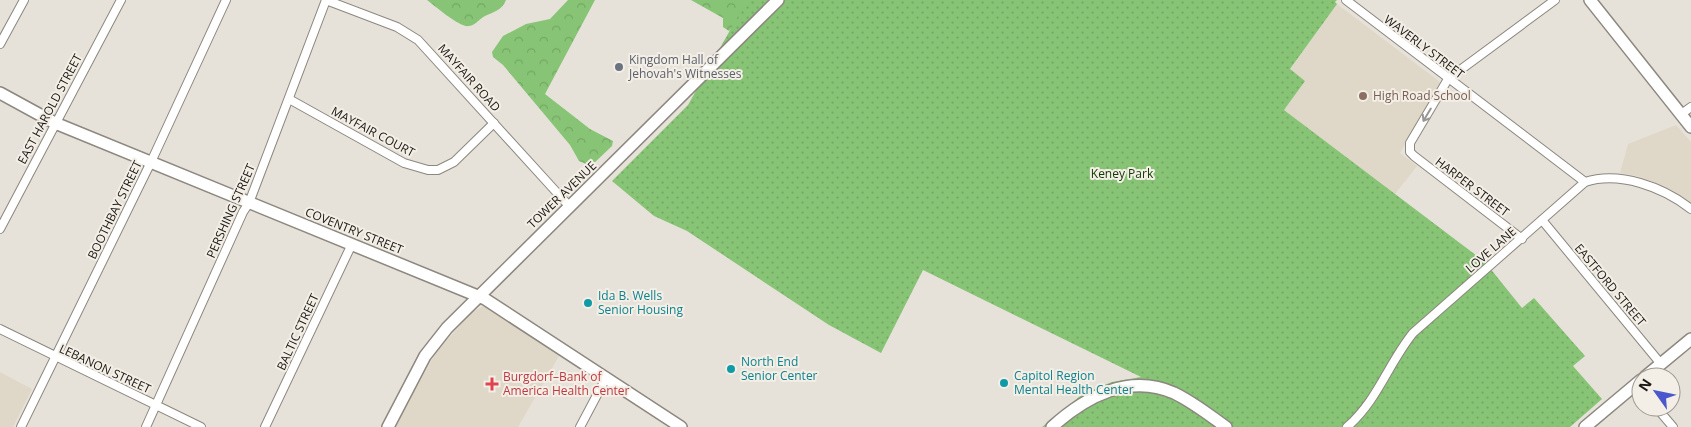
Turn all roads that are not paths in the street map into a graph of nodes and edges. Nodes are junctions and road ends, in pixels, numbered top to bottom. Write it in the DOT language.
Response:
graph roads {
  1 [pos="24,0"];
  2 [pos="120,0"];
  3 [pos="226,0"];
  4 [pos="326,0"];
  5 [pos="778,0"];
  6 [pos="1346,0"];
  7 [pos="1555,0"];
  8 [pos="1590,0"];
  9 [pos="0,44"];
  10 [pos="1448,80"];
  11 [pos="0,93"];
  12 [pos="289,99"];
  13 [pos="1691,107"];
  14 [pos="1680,115"];
  15 [pos="55,123"];
  16 [pos="494,123"];
  17 [pos="1691,127"];
  18 [pos="151,162"];
  19 [pos="1585,182"];
  20 [pos="249,203"];
  21 [pos="570,207"];
  22 [pos="1691,209"];
  23 [pos="1542,220"];
  24 [pos="0,229"];
  25 [pos="1522,239"];
  26 [pos="351,246"];
  27 [pos="478,296"];
  28 [pos="0,329"];
  29 [pos="1691,339"];
  30 [pos="54,358"];
  31 [pos="1661,364"];
  32 [pos="1658,367"];
  33 [pos="606,378"];
  34 [pos="1631,391"];
  35 [pos="156,406"];
  36 [pos="1664,417"];
  37 [pos="21,427"];
  38 [pos="146,427"];
  39 [pos="201,427"];
  40 [pos="265,427"];
  41 [pos="388,427"];
  42 [pos="580,427"];
  43 [pos="681,427"];
  44 [pos="1052,427"];
  45 [pos="1226,427"];
  46 [pos="1347,427"];
  47 [pos="1585,427"];
  48 [pos="1673,427"];
  1 -- 9 [label="street"];
  2 -- 15 [label="street, EAST HAROLD STREET"];
  3 -- 18 [label="street, BOOTHBAY STREET"];
  4 -- 12 [label="street, PERSHING STREET"];
  4 -- 16 [label="street, MAYFAIR ROAD"];
  5 -- 21 [label="street, TOWER AVENUE"];
  6 -- 10 [label="street, WAVERLY STREET"];
  7 -- 10 [label="street"];
  8 -- 14 [label="street"];
  10 -- 19 [label="street, WAVERLY STREET"];
  10 -- 25 [label="street, HARPER STREET, one-way"];
  11 -- 15 [label="street, COVENTRY STREET"];
  12 -- 16 [label="street, MAYFAIR COURT"];
  12 -- 20 [label="street, PERSHING STREET"];
  13 -- 14 [label="street"];
  14 -- 17 [label="street"];
  15 -- 18 [label="street, COVENTRY STREET"];
  15 -- 24 [label="street, EAST HAROLD STREET"];
  16 -- 21 [label="street, MAYFAIR ROAD"];
  18 -- 20 [label="street, COVENTRY STREET"];
  18 -- 30 [label="street, BOOTHBAY STREET"];
  19 -- 22 [label="street"];
  19 -- 23 [label="street, LOVE LANE"];
  20 -- 26 [label="street, COVENTRY STREET"];
  20 -- 35 [label="street, PERSHING STREET"];
  21 -- 27 [label="street, TOWER AVENUE"];
  23 -- 25 [label="street, LOVE LANE"];
  23 -- 31 [label="street, EASTFORD STREET"];
  25 -- 46 [label="street, LOVE LANE"];
  26 -- 27 [label="street, COVENTRY STREET"];
  26 -- 40 [label="street, BALTIC STREET"];
  27 -- 33 [label="street, COVENTRY STREET"];
  27 -- 41 [label="street, TOWER AVENUE"];
  28 -- 30 [label="street, LEBANON STREET"];
  29 -- 31 [label="street"];
  30 -- 35 [label="street, LEBANON STREET"];
  30 -- 37 [label="street, BOOTHBAY STREET"];
  31 -- 32 [label="street"];
  33 -- 42 [label="street"];
  33 -- 43 [label="street, COVENTRY STREET"];
  34 -- 47 [label="street"];
  35 -- 38 [label="street, PERSHING STREET"];
  35 -- 39 [label="street, LEBANON STREET"];
  36 -- 48 [label="street"];
  44 -- 45 [label="street"];
}
